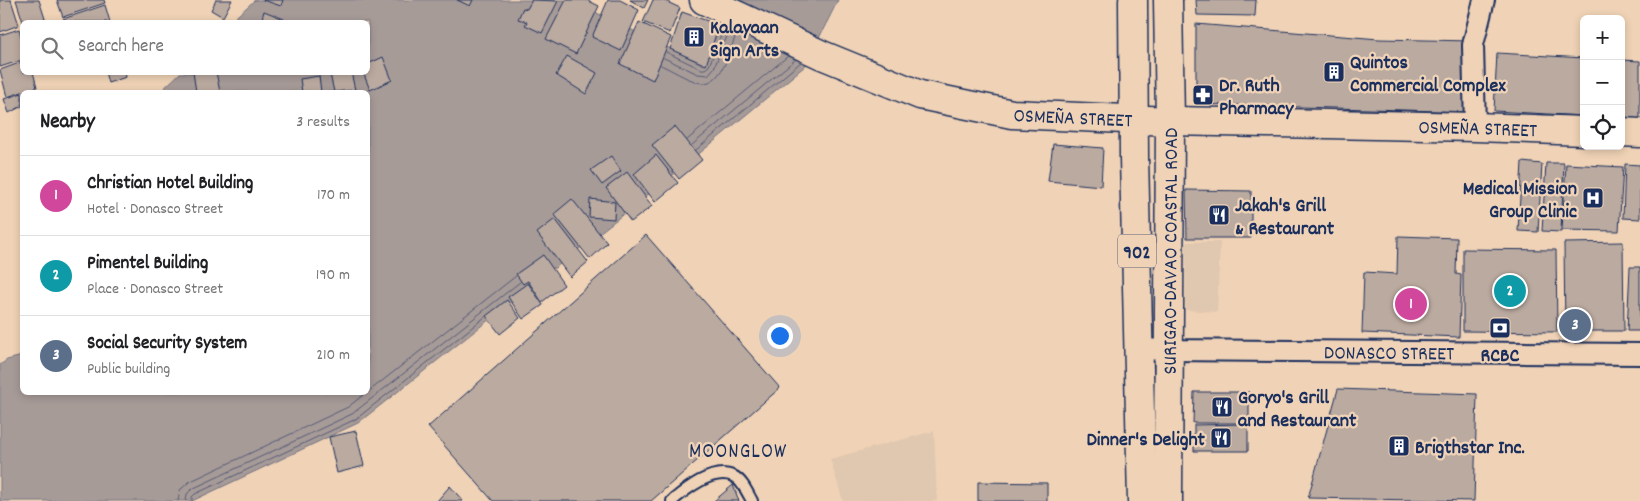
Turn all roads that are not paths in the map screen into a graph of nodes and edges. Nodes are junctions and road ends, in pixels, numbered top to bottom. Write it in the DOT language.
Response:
graph roads {
  1 [pos="1133,0"];
  2 [pos="1168,0"];
  3 [pos="1484,0"];
  4 [pos="713,4"];
  5 [pos="1134,120"];
  6 [pos="1170,122"];
  7 [pos="1475,127"];
  8 [pos="1580,131"];
  9 [pos="1625,132"];
  10 [pos="1640,133"];
  11 [pos="1139,349"];
  12 [pos="1168,350"];
  13 [pos="1640,354"];
  14 [pos="672,501"];
  15 [pos="752,501"];
  16 [pos="1142,501"];
  17 [pos="1168,501"];
  1 -- 5 [label="main road, SURIGAO-DAVAO COASTAL ROAD / 902"];
  2 -- 6 [label="main road, SURIGAO-DAVAO COASTAL ROAD / 902"];
  3 -- 7 [label="street"];
  4 -- 5 [label="main road, OSMEÑA STREET"];
  5 -- 6 [label="main road, OSMEÑA STREET"];
  5 -- 11 [label="main road, SURIGAO-DAVAO COASTAL ROAD / 902"];
  6 -- 7 [label="main road, OSMEÑA STREET"];
  6 -- 12 [label="main road, SURIGAO-DAVAO COASTAL ROAD / 902"];
  7 -- 8 [label="main road, OSMEÑA STREET"];
  9 -- 10 [label="main road"];
  11 -- 12 [label="street, DONASCO STREET"];
  11 -- 16 [label="main road, SURIGAO-DAVAO COASTAL ROAD / 902"];
  12 -- 13 [label="street, DONASCO STREET"];
  12 -- 17 [label="main road, SURIGAO-DAVAO COASTAL ROAD / 902"];
  14 -- 15 [label="lane"];
}
